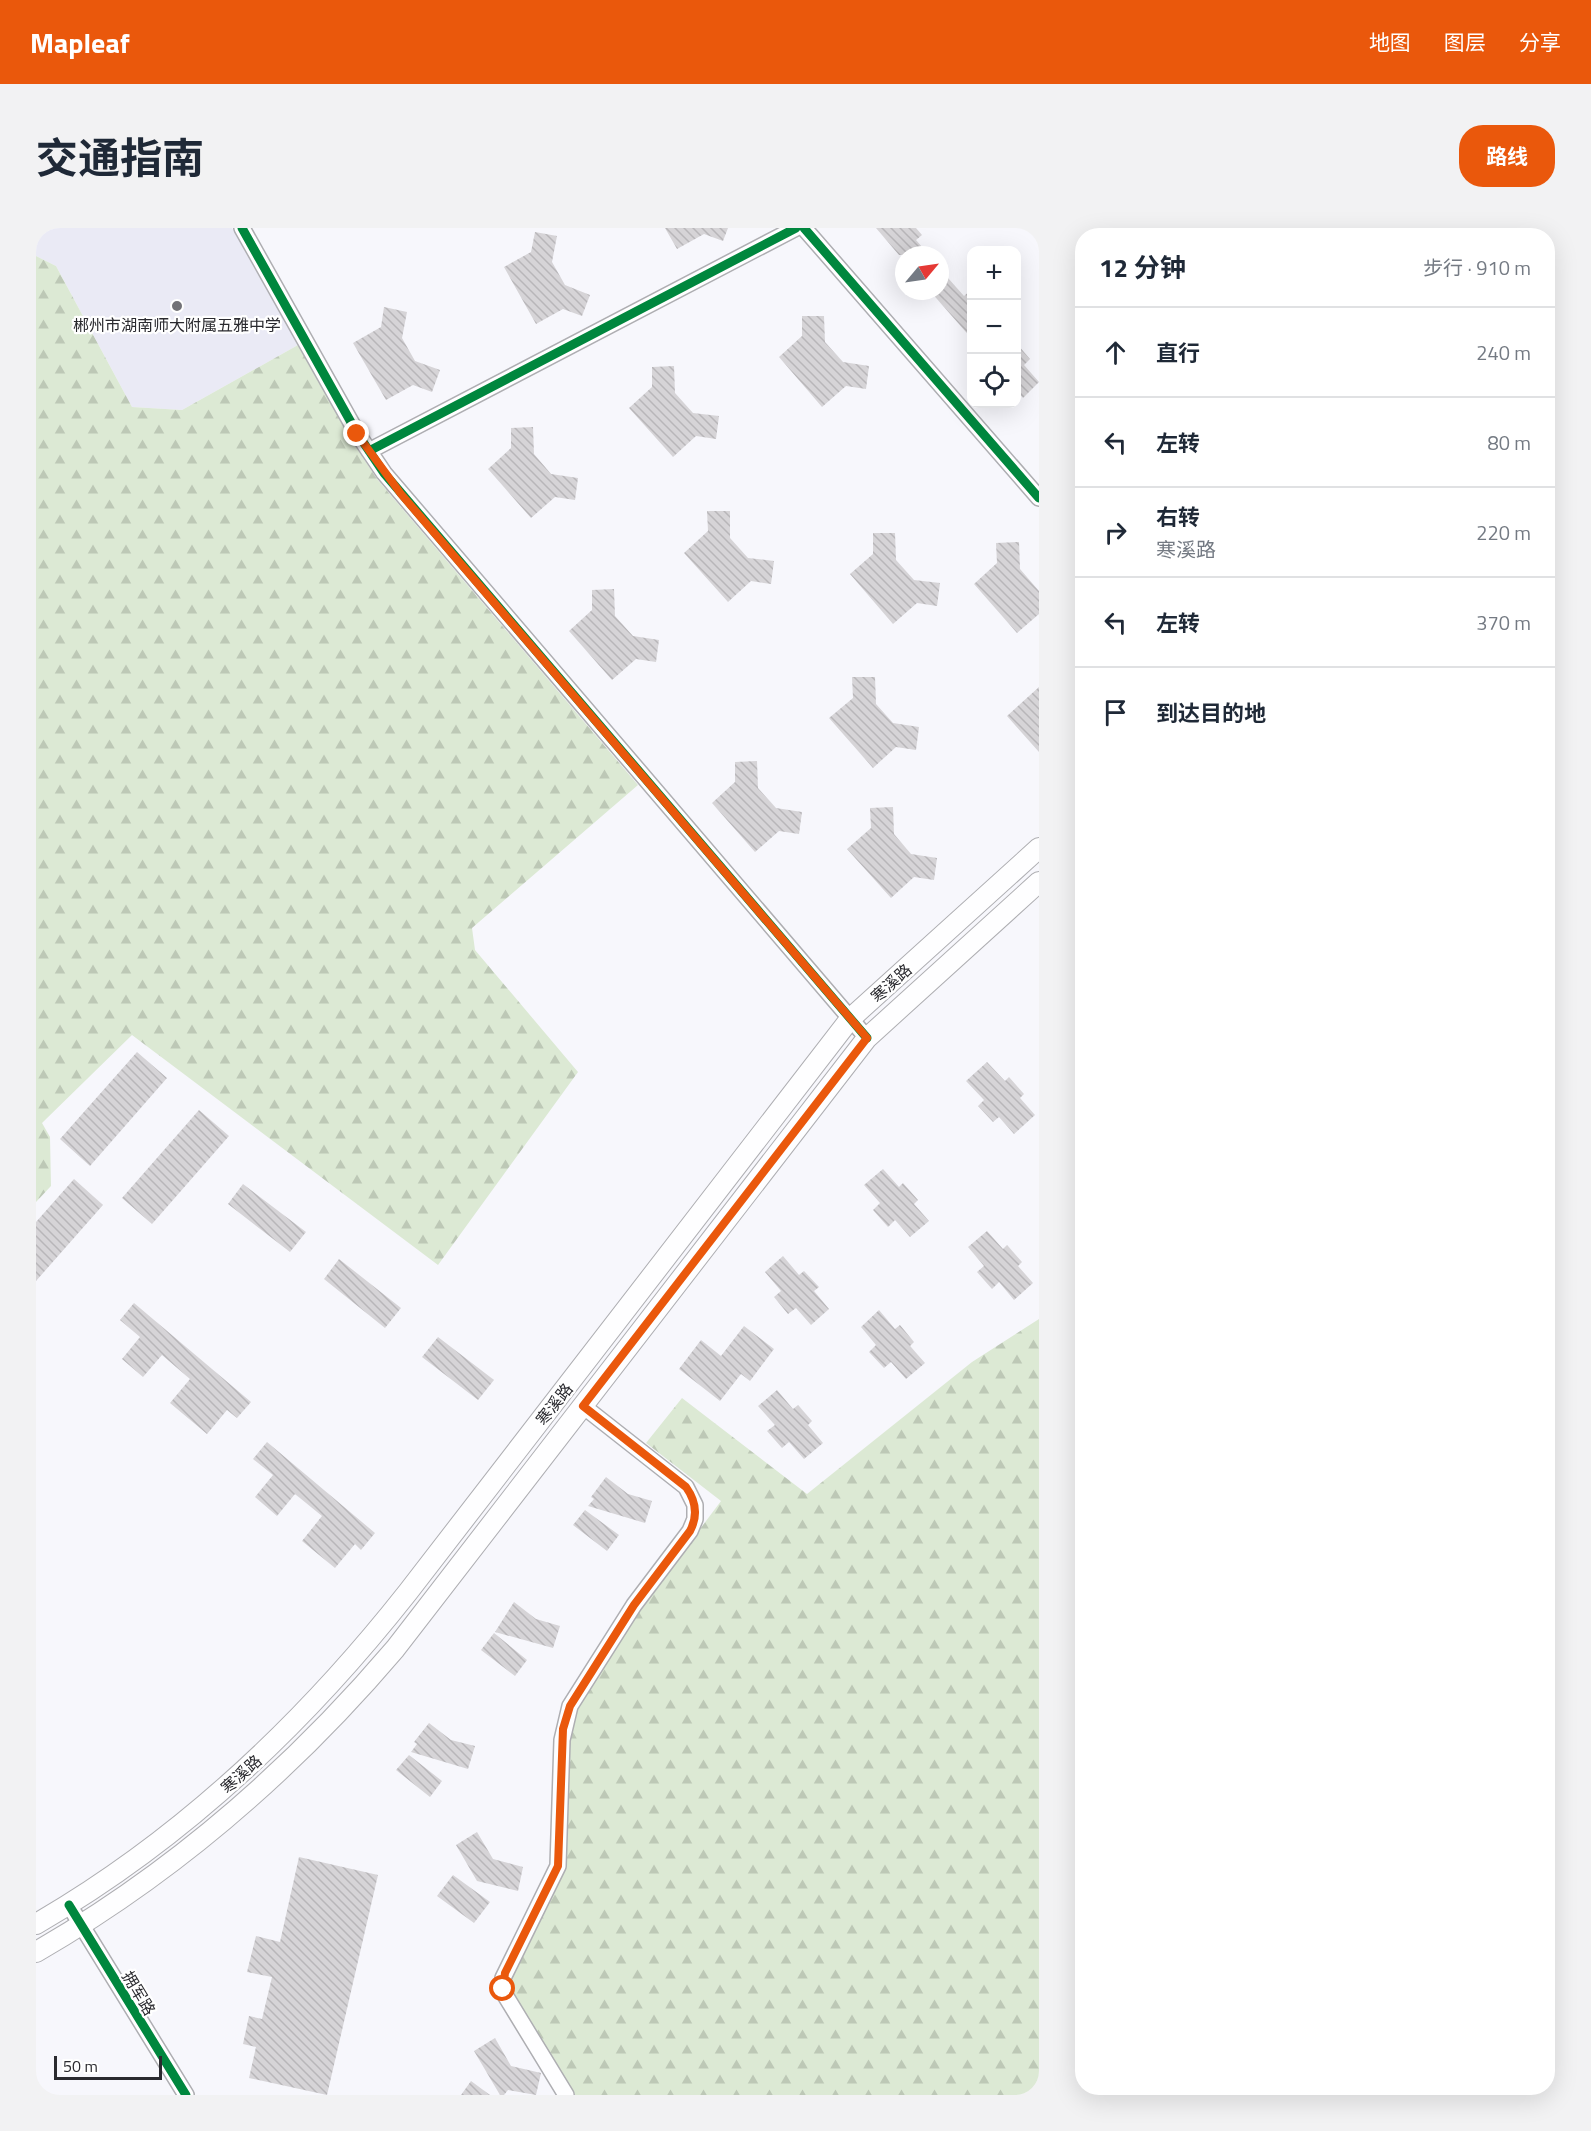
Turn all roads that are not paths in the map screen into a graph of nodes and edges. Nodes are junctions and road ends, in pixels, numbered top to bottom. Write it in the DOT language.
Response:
graph roads {
  1 [pos="242,228"];
  2 [pos="796,228"];
  3 [pos="804,228"];
  4 [pos="369,451"];
  5 [pos="1039,498"];
  6 [pos="1039,848"];
  7 [pos="1039,882"];
  8 [pos="850,1019"];
  9 [pos="867,1038"];
  10 [pos="583,1406"];
  11 [pos="69,1905"];
  12 [pos="36,1924"];
  13 [pos="81,1926"];
  14 [pos="36,1952"];
  15 [pos="186,2095"];
  16 [pos="566,2095"];
  1 -- 4 [label="street"];
  2 -- 4 [label="street"];
  3 -- 5 [label="street"];
  4 -- 8 [label="street"];
  6 -- 8 [label="main road, 寒溪路"];
  7 -- 9 [label="main road, 寒溪路"];
  8 -- 9 [label="street"];
  8 -- 11 [label="main road, 寒溪路"];
  9 -- 10 [label="main road, 寒溪路"];
  10 -- 13 [label="main road, 寒溪路"];
  10 -- 16 [label="street"];
  11 -- 12 [label="main road, 寒溪路"];
  11 -- 13 [label="street, 拥军路"];
  13 -- 14 [label="main road, 寒溪路"];
  13 -- 15 [label="street, 拥军路"];
}
